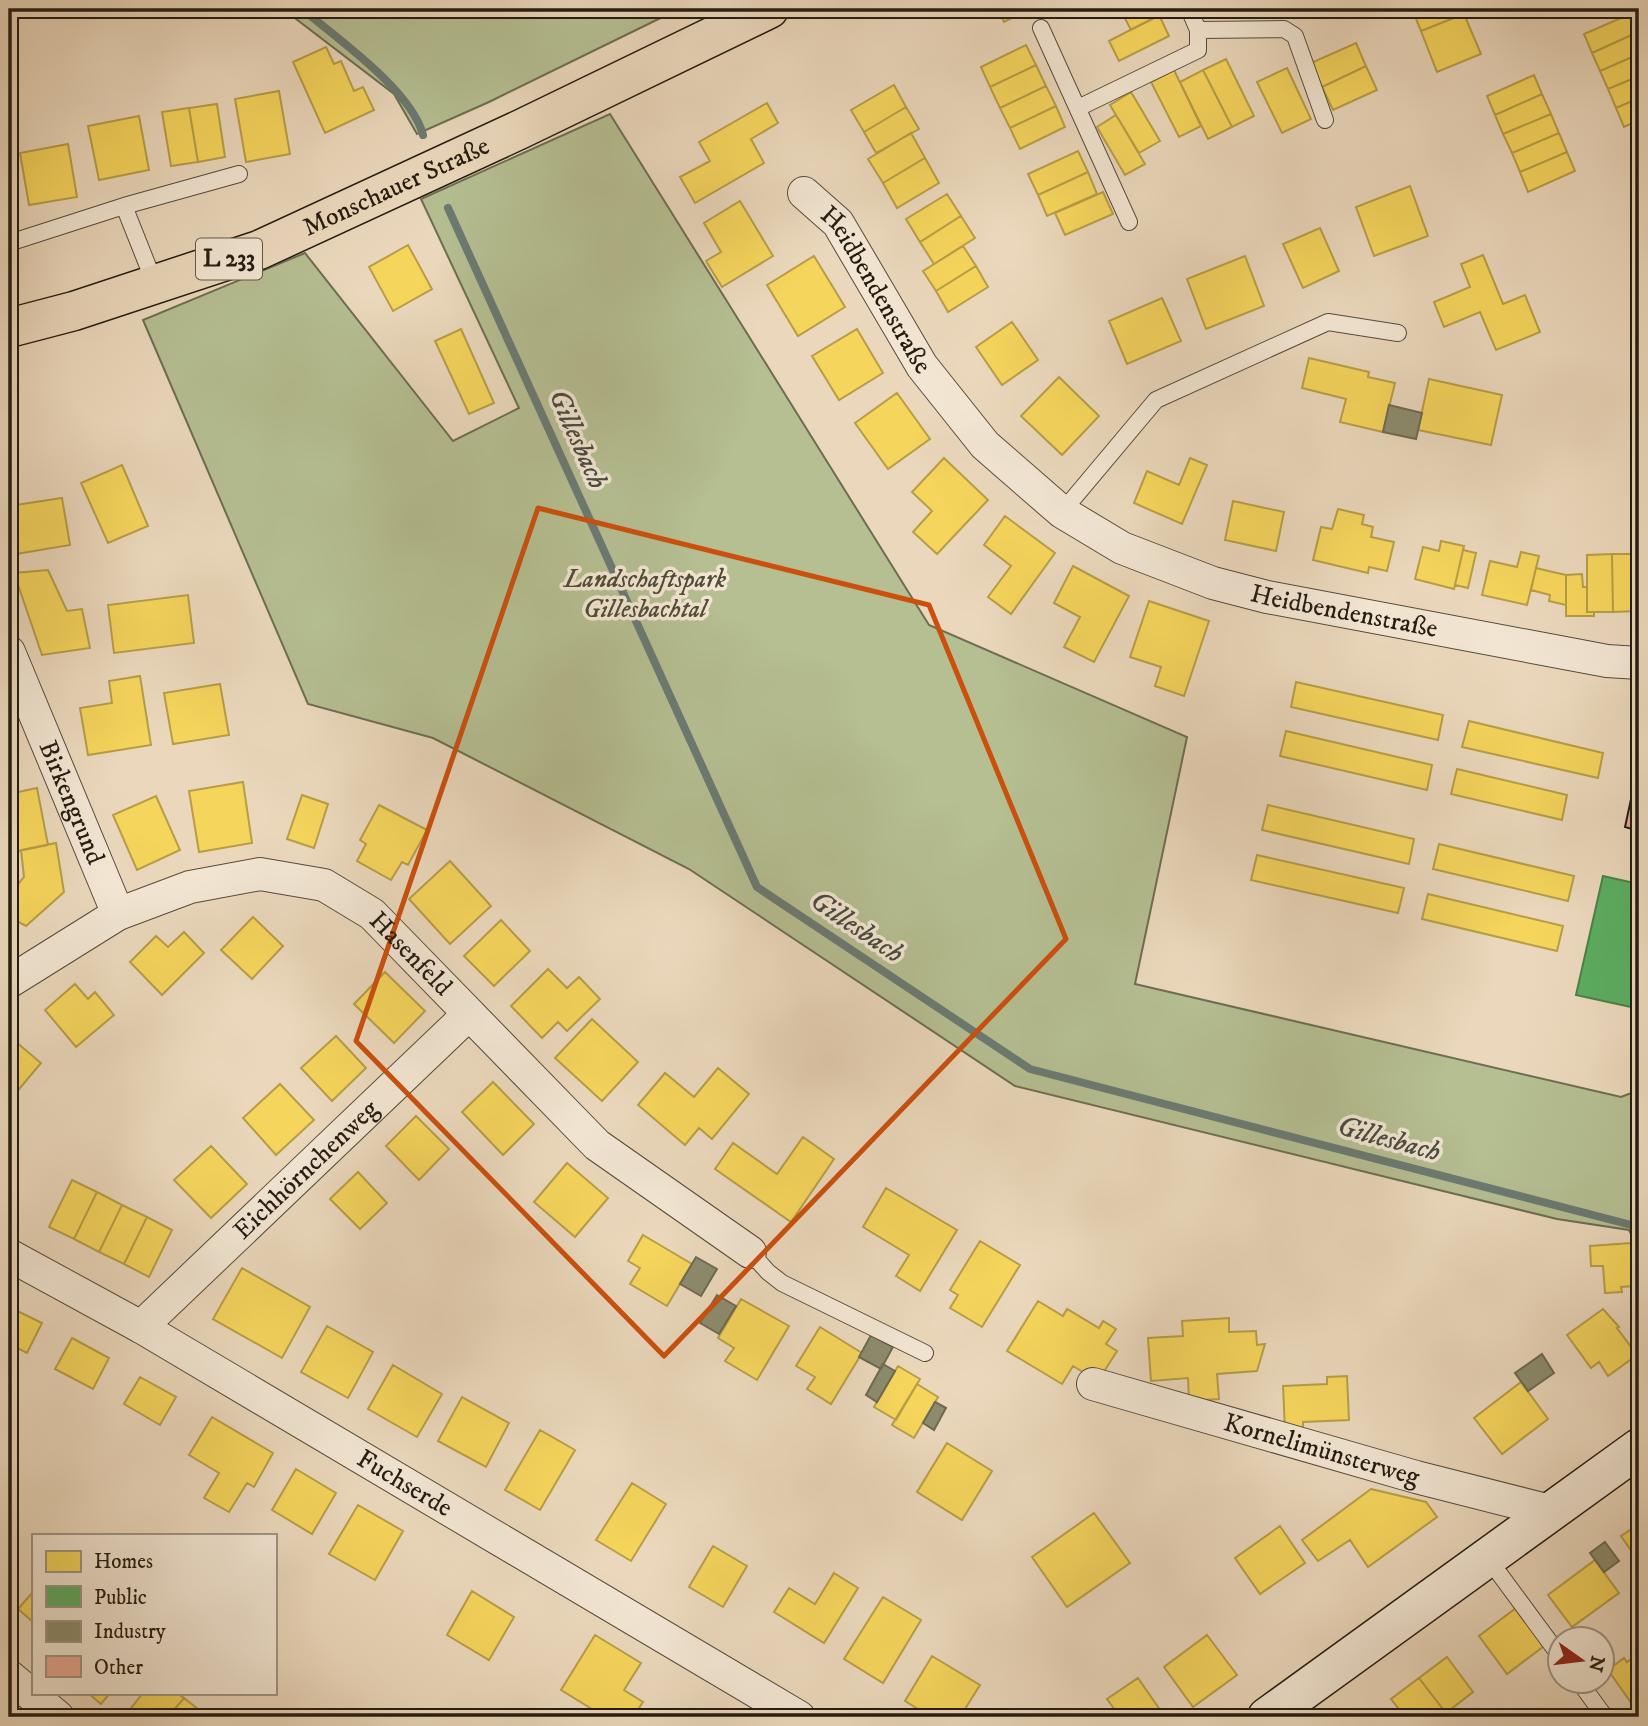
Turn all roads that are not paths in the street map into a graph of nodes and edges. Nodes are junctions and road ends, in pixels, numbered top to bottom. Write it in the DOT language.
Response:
graph roads {
  1 [pos="769,9"];
  2 [pos="1189,9"];
  3 [pos="1041,28"];
  4 [pos="1198,30"];
  5 [pos="1078,108"];
  6 [pos="1325,120"];
  7 [pos="239,174"];
  8 [pos="804,193"];
  9 [pos="124,206"];
  10 [pos="1129,222"];
  11 [pos="9,243"];
  12 [pos="155,284"];
  13 [pos="9,328"];
  14 [pos="1398,332"];
  15 [pos="1062,512"];
  16 [pos="9,652"];
  17 [pos="1639,663"];
  18 [pos="118,914"];
  19 [pos="9,982"];
  20 [pos="469,1014"];
  21 [pos="750,1252"];
  22 [pos="9,1255"];
  23 [pos="141,1327"];
  24 [pos="925,1353"];
  25 [pos="1093,1384"];
  26 [pos="1639,1448"];
  27 [pos="1550,1511"];
  28 [pos="1487,1557"];
  29 [pos="1546,1637"];
  30 [pos="9,1676"];
  31 [pos="1588,1694"];
  32 [pos="58,1717"];
  33 [pos="799,1717"];
  34 [pos="1267,1717"];
  35 [pos="1605,1717"];
  1 -- 12 [label="main road, Monschauer Straße / L 233"];
  2 -- 4 [label="lane"];
  3 -- 5 [label="lane"];
  4 -- 5 [label="lane"];
  4 -- 6 [label="lane"];
  5 -- 10 [label="lane"];
  7 -- 9 [label="lane"];
  8 -- 15 [label="street, Heidbendenstraße"];
  9 -- 11 [label="lane"];
  9 -- 12 [label="lane"];
  12 -- 13 [label="main road, Monschauer Straße / L 233"];
  14 -- 15 [label="lane"];
  15 -- 17 [label="street, Heidbendenstraße"];
  16 -- 18 [label="street, Birkengrund"];
  18 -- 19 [label="street, Hasenfeld"];
  18 -- 20 [label="street, Hasenfeld"];
  20 -- 21 [label="street, Hasenfeld"];
  20 -- 23 [label="street, Eichhörnchenweg"];
  21 -- 24 [label="lane"];
  22 -- 23 [label="street, Fuchserde"];
  23 -- 33 [label="street, Fuchserde"];
  25 -- 27 [label="street, Kornelimünsterweg"];
  26 -- 27 [label="street"];
  27 -- 28 [label="street"];
  28 -- 29 [label="lane"];
  28 -- 34 [label="street"];
  30 -- 32 [label="street"];
  31 -- 35 [label="lane"];
}
